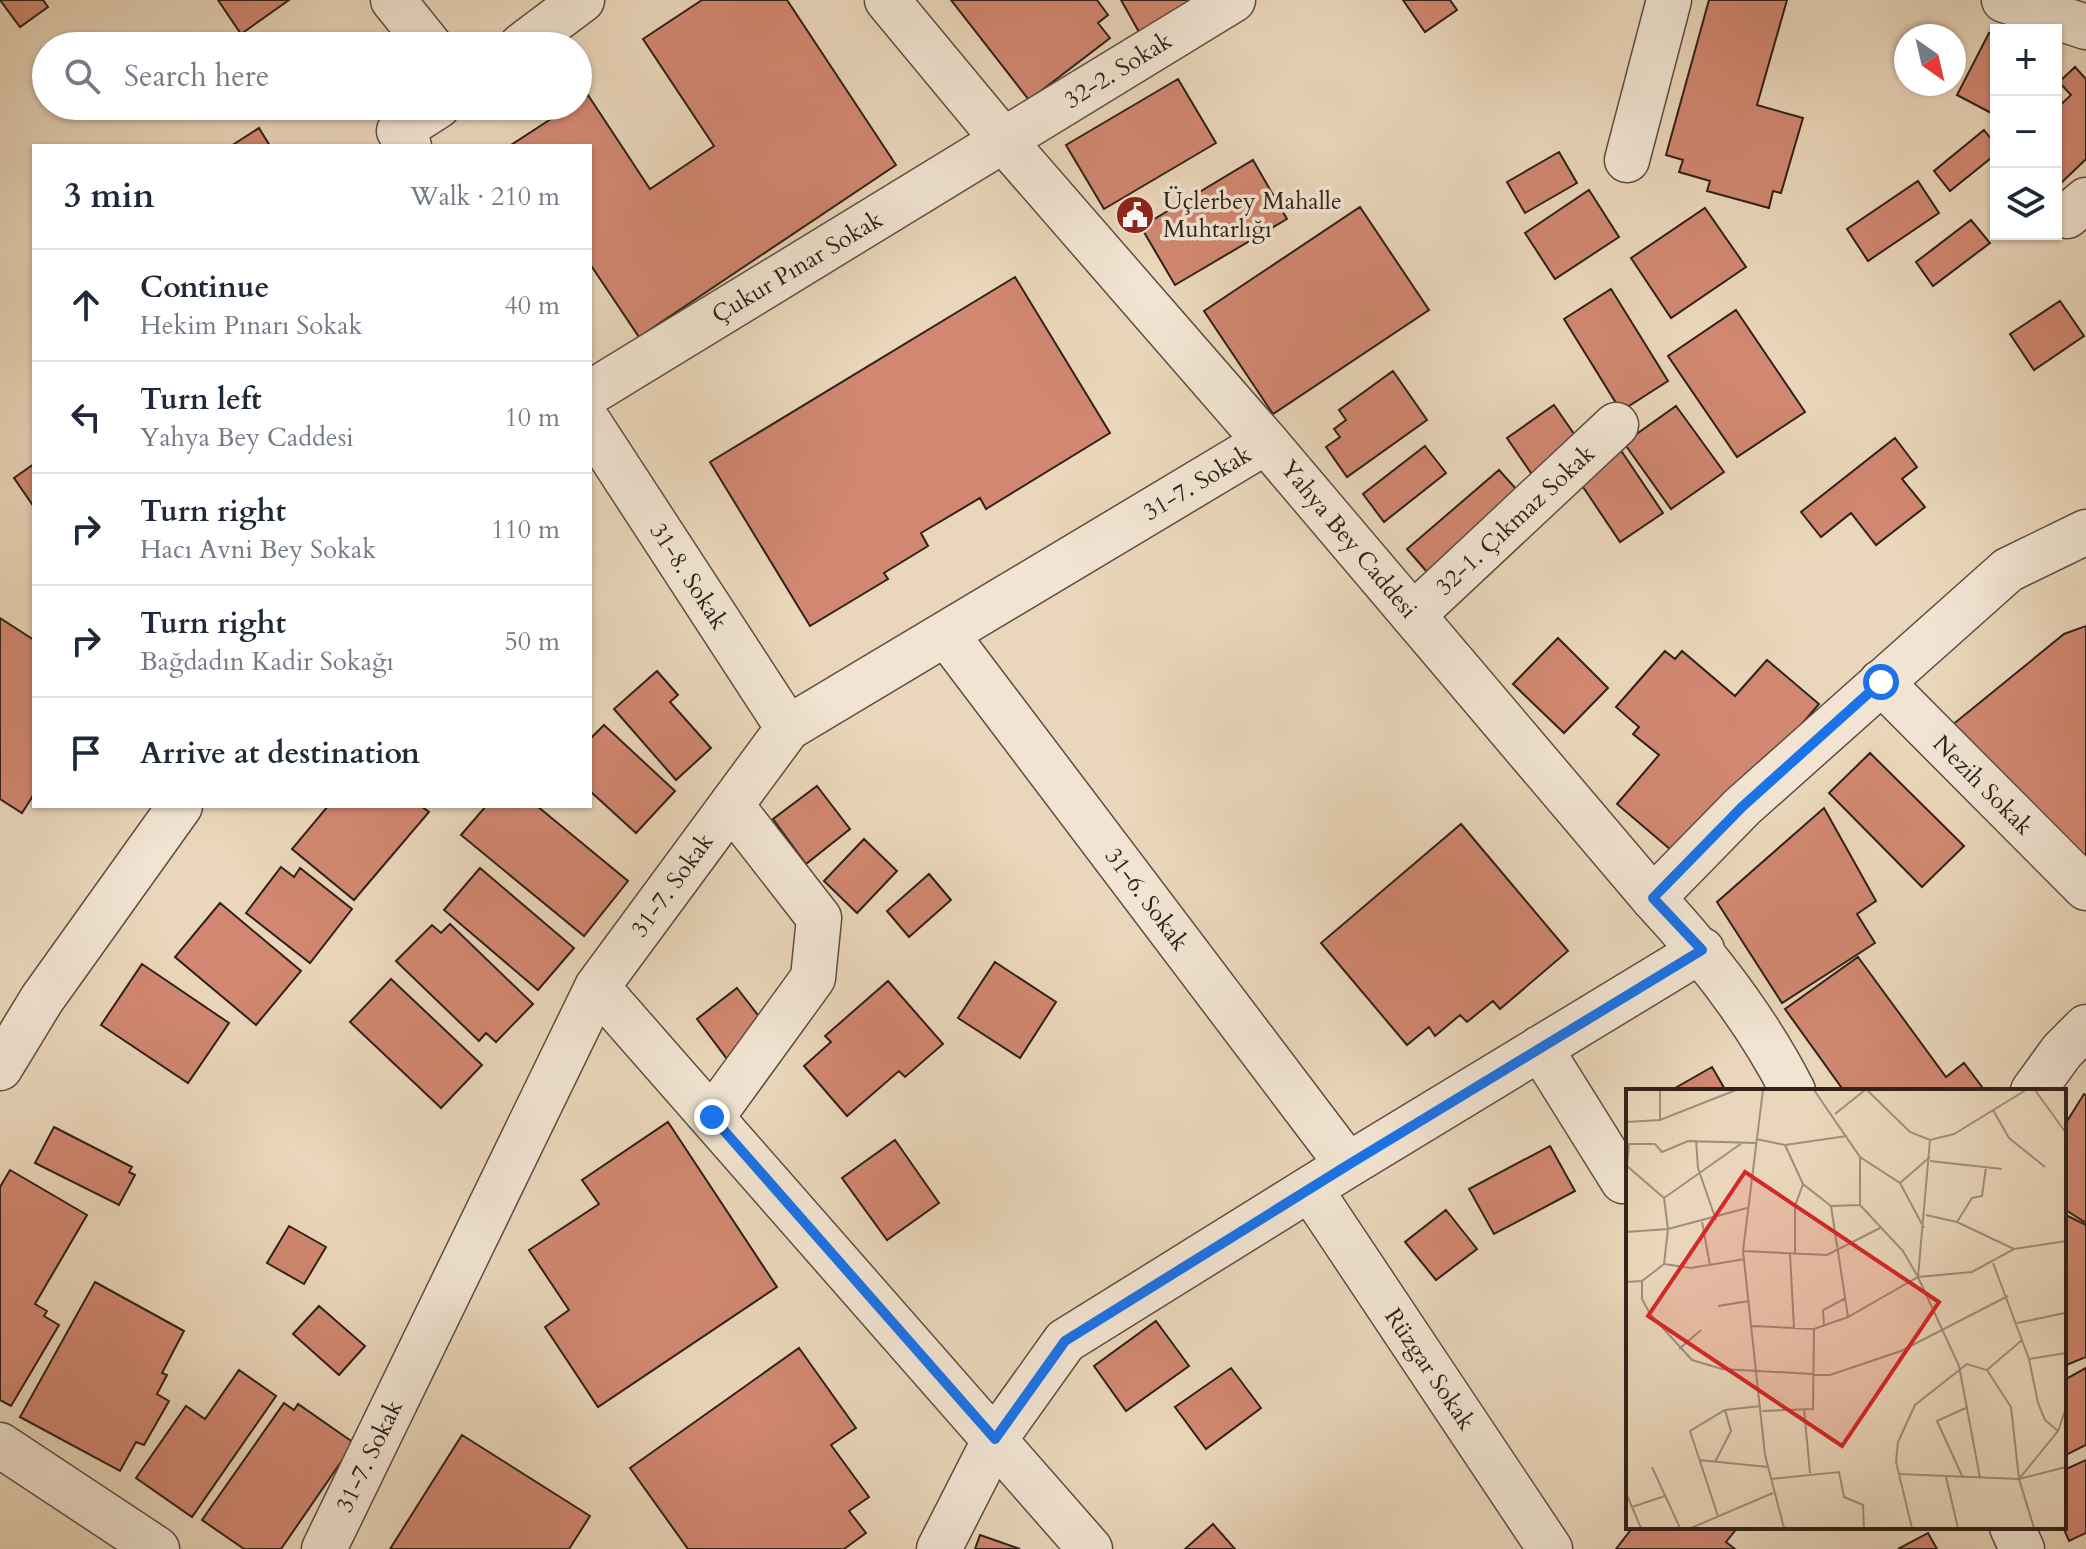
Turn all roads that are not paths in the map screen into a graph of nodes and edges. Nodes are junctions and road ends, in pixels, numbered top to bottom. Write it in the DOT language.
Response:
graph roads {
  1 [pos="393,0"];
  2 [pos="582,0"];
  3 [pos="887,0"];
  4 [pos="1233,0"];
  5 [pos="1669,0"];
  6 [pos="2004,0"];
  7 [pos="2086,27"];
  8 [pos="419,32"];
  9 [pos="540,32"];
  10 [pos="416,120"];
  11 [pos="1004,141"];
  12 [pos="408,144"];
  13 [pos="1627,160"];
  14 [pos="592,392"];
  15 [pos="1616,425"];
  16 [pos="592,427"];
  17 [pos="1266,442"];
  18 [pos="2086,532"];
  19 [pos="1413,615"];
  20 [pos="946,634"];
  21 [pos="1881,682"];
  22 [pos="788,728"];
  23 [pos="731,805"];
  24 [pos="179,808"];
  25 [pos="2086,888"];
  26 [pos="1653,898"];
  27 [pos="1702,950"];
  28 [pos="597,987"];
  29 [pos="1540,1048"];
  30 [pos="2078,1049"];
  31 [pos="0,1068"];
  32 [pos="1792,1089"];
  33 [pos="2035,1089"];
  34 [pos="712,1117"];
  35 [pos="1348,1165"];
  36 [pos="1623,1181"];
  37 [pos="1310,1189"];
  38 [pos="995,1439"];
  39 [pos="0,1445"];
  40 [pos="2013,1529"];
  41 [pos="157,1549"];
  42 [pos="324,1549"];
  43 [pos="939,1549"];
  44 [pos="1090,1549"];
  45 [pos="1550,1549"];
  46 [pos="2022,1549"];
  1 -- 8 [label="street"];
  2 -- 9 [label="street"];
  3 -- 11 [label="street, Yahya Bey Caddesi"];
  4 -- 11 [label="street, 32-2. Sokak"];
  5 -- 13 [label="street"];
  6 -- 7 [label="street"];
  10 -- 12 [label="street"];
  11 -- 14 [label="street, Çukur Pınar Sokak"];
  11 -- 17 [label="street, Yahya Bey Caddesi"];
  15 -- 19 [label="street, 32-1. Çıkmaz Sokak"];
  16 -- 22 [label="street, 31-8. Sokak"];
  17 -- 19 [label="street, Yahya Bey Caddesi"];
  17 -- 20 [label="street, 31-7. Sokak"];
  18 -- 21 [label="street"];
  19 -- 26 [label="street, Yahya Bey Caddesi"];
  20 -- 22 [label="street, 31-7. Sokak"];
  20 -- 35 [label="street, 31-6. Sokak"];
  21 -- 25 [label="street, Nezih Sokak"];
  21 -- 26 [label="street"];
  22 -- 23 [label="street, 31-7. Sokak"];
  23 -- 28 [label="street, 31-7. Sokak"];
  23 -- 34 [label="street"];
  24 -- 31 [label="street"];
  26 -- 27 [label="street, Yahya Bey Caddesi"];
  27 -- 29 [label="street"];
  27 -- 32 [label="street, Yahya Bey Caddesi"];
  28 -- 34 [label="street"];
  28 -- 42 [label="street, 31-7. Sokak"];
  29 -- 35 [label="street"];
  29 -- 36 [label="street"];
  30 -- 33 [label="street"];
  34 -- 38 [label="street"];
  35 -- 37 [label="street"];
  37 -- 38 [label="street"];
  37 -- 45 [label="street, Rüzgar Sokak"];
  38 -- 43 [label="street"];
  38 -- 44 [label="street"];
  39 -- 41 [label="street"];
  40 -- 46 [label="street"];
}
